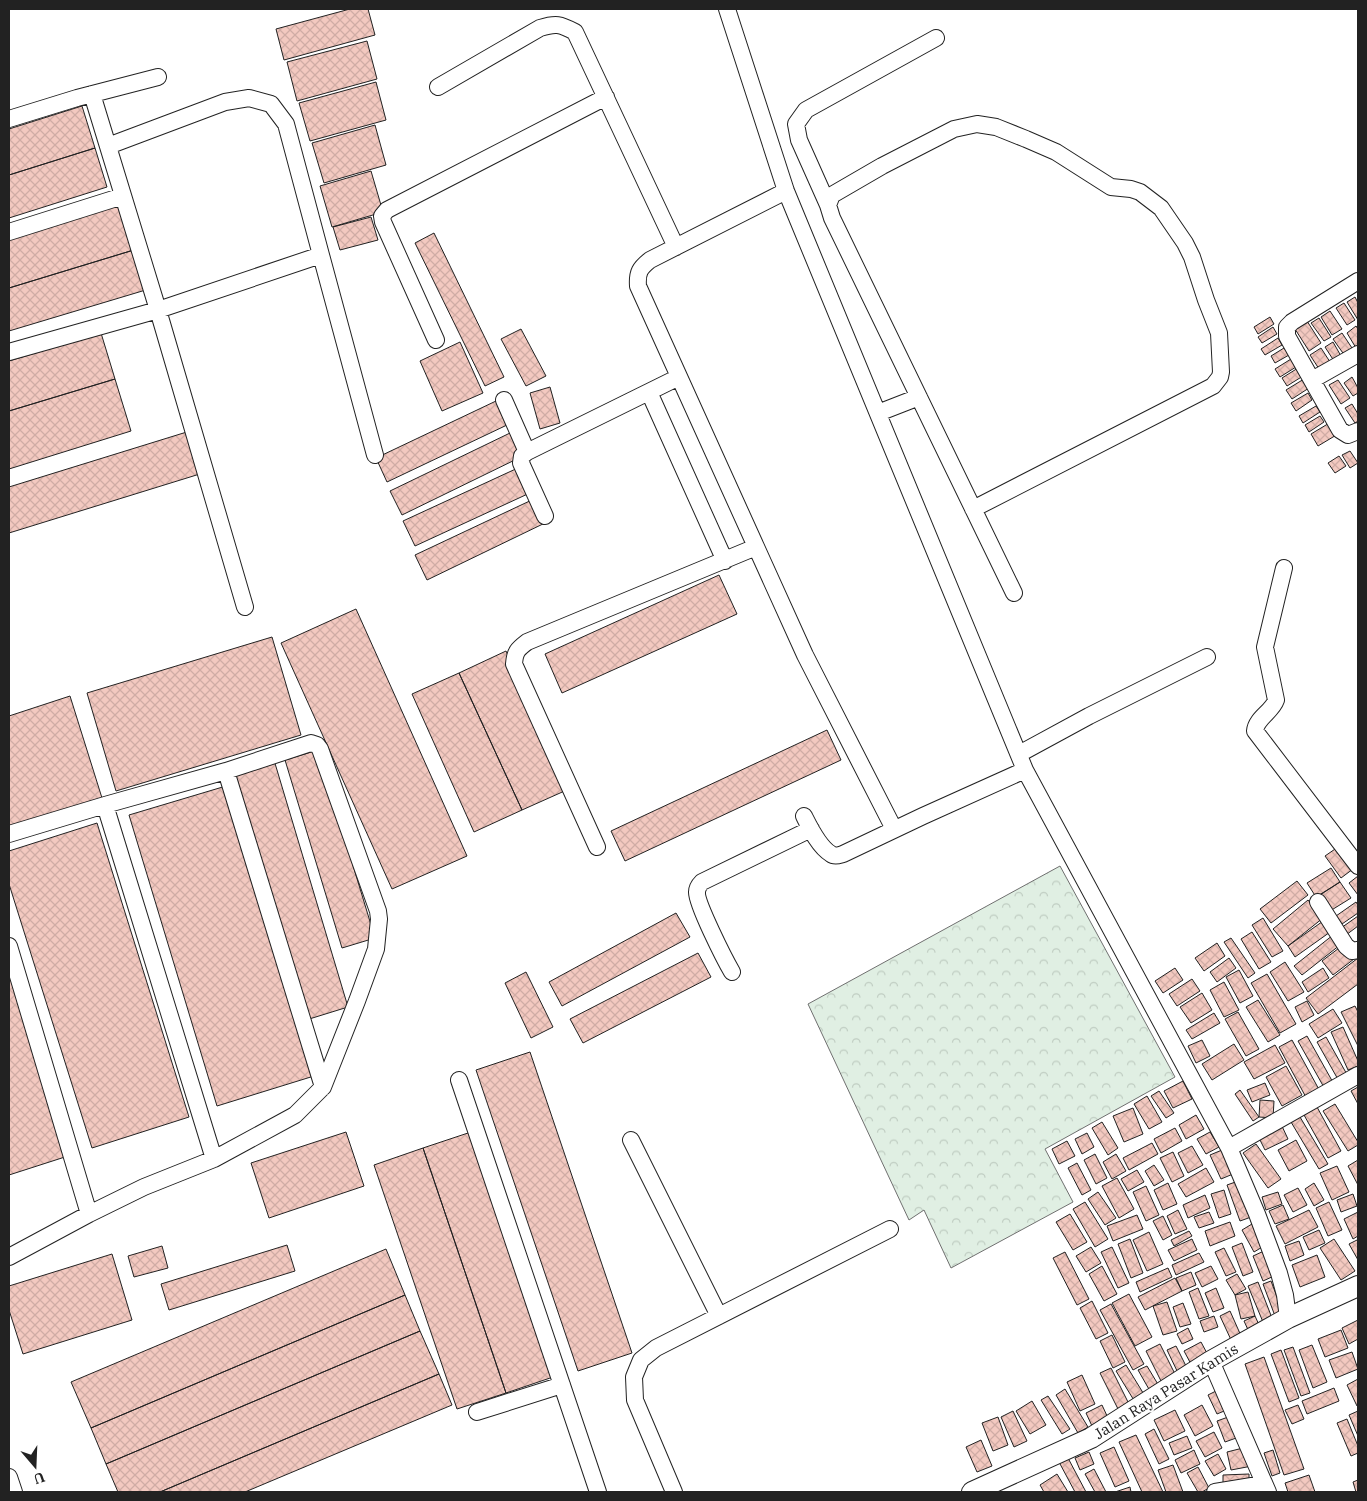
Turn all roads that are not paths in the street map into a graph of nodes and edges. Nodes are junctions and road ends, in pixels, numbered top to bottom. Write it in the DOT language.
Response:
graph roads {
  1 [pos="727,9"];
  2 [pos="936,38"];
  3 [pos="158,77"];
  4 [pos="438,87"];
  5 [pos="92,94"];
  6 [pos="606,97"];
  7 [pos="9,119"];
  8 [pos="108,146"];
  9 [pos="786,191"];
  10 [pos="123,196"];
  11 [pos="828,205"];
  12 [pos="9,232"];
  13 [pos="676,247"];
  14 [pos="321,255"];
  15 [pos="1358,281"];
  16 [pos="158,310"];
  17 [pos="436,340"];
  18 [pos="9,352"];
  19 [pos="1358,354"];
  20 [pos="679,377"];
  21 [pos="1312,380"];
  22 [pos="649,392"];
  23 [pos="918,397"];
  24 [pos="504,400"];
  25 [pos="878,413"];
  26 [pos="1358,431"];
  27 [pos="527,452"];
  28 [pos="375,455"];
  29 [pos="973,509"];
  30 [pos="545,516"];
  31 [pos="756,547"];
  32 [pos="724,561"];
  33 [pos="1284,568"];
  34 [pos="1014,593"];
  35 [pos="244,607"];
  36 [pos="1207,657"];
  37 [pos="1018,754"];
  38 [pos="1025,770"];
  39 [pos="226,771"];
  40 [pos="105,805"];
  41 [pos="894,829"];
  42 [pos="9,834"];
  43 [pos="597,847"];
  44 [pos="1358,866"];
  45 [pos="1318,902"];
  46 [pos="9,946"];
  47 [pos="1358,950"];
  48 [pos="732,972"];
  49 [pos="1358,1075"];
  50 [pos="459,1080"];
  51 [pos="323,1087"];
  52 [pos="631,1140"];
  53 [pos="1229,1148"];
  54 [pos="214,1159"];
  55 [pos="89,1214"];
  56 [pos="890,1229"];
  57 [pos="9,1257"];
  58 [pos="1358,1286"];
  59 [pos="719,1316"];
  60 [pos="1288,1318"];
  61 [pos="1211,1361"];
  62 [pos="562,1385"];
  63 [pos="477,1412"];
  64 [pos="9,1477"];
  65 [pos="1266,1488"];
  66 [pos="14,1492"];
  67 [pos="598,1492"];
  68 [pos="674,1492"];
  69 [pos="972,1492"];
  70 [pos="1215,1492"];
  1 -- 9 [label="street"];
  2 -- 11 [label="street"];
  3 -- 5 [label="street"];
  4 -- 6 [label="street"];
  5 -- 7 [label="street"];
  5 -- 8 [label="street"];
  6 -- 13 [label="street"];
  6 -- 17 [label="street"];
  8 -- 10 [label="street"];
  8 -- 14 [label="street"];
  9 -- 13 [label="street"];
  9 -- 25 [label="street"];
  10 -- 12 [label="street"];
  10 -- 16 [label="street"];
  11 -- 23 [label="street"];
  11 -- 29 [label="street"];
  13 -- 20 [label="street"];
  14 -- 16 [label="street"];
  14 -- 28 [label="street"];
  15 -- 21 [label="street"];
  16 -- 18 [label="street"];
  16 -- 35 [label="street"];
  19 -- 21 [label="street"];
  20 -- 22 [label="street"];
  20 -- 31 [label="street"];
  21 -- 26 [label="street"];
  22 -- 27 [label="street"];
  22 -- 32 [label="street"];
  23 -- 25 [label="street"];
  23 -- 29 [label="street"];
  24 -- 27 [label="street"];
  25 -- 37 [label="street"];
  27 -- 30 [label="street"];
  29 -- 34 [label="street"];
  31 -- 32 [label="street"];
  31 -- 41 [label="street"];
  32 -- 43 [label="street"];
  33 -- 44 [label="street"];
  36 -- 37 [label="street"];
  37 -- 38 [label="street"];
  38 -- 41 [label="street"];
  38 -- 53 [label="street"];
  39 -- 40 [label="street"];
  39 -- 51 [label="street"];
  39 -- 51 [label="street"];
  40 -- 42 [label="street"];
  40 -- 54 [label="street"];
  41 -- 48 [label="street"];
  45 -- 47 [label="street"];
  46 -- 55 [label="street"];
  49 -- 53 [label="street"];
  50 -- 62 [label="street"];
  51 -- 54 [label="street"];
  52 -- 59 [label="street"];
  53 -- 60 [label="street"];
  54 -- 55 [label="street"];
  55 -- 57 [label="street"];
  56 -- 59 [label="street"];
  58 -- 60 [label="main road, Jalan Raya Pasar Kamis"];
  59 -- 68 [label="street"];
  60 -- 61 [label="main road, Jalan Raya Pasar Kamis"];
  61 -- 65 [label="street"];
  61 -- 69 [label="main road, Jalan Raya Pasar Kamis"];
  62 -- 63 [label="street"];
  62 -- 67 [label="street"];
  64 -- 66 [label="street"];
  65 -- 70 [label="street"];
}
